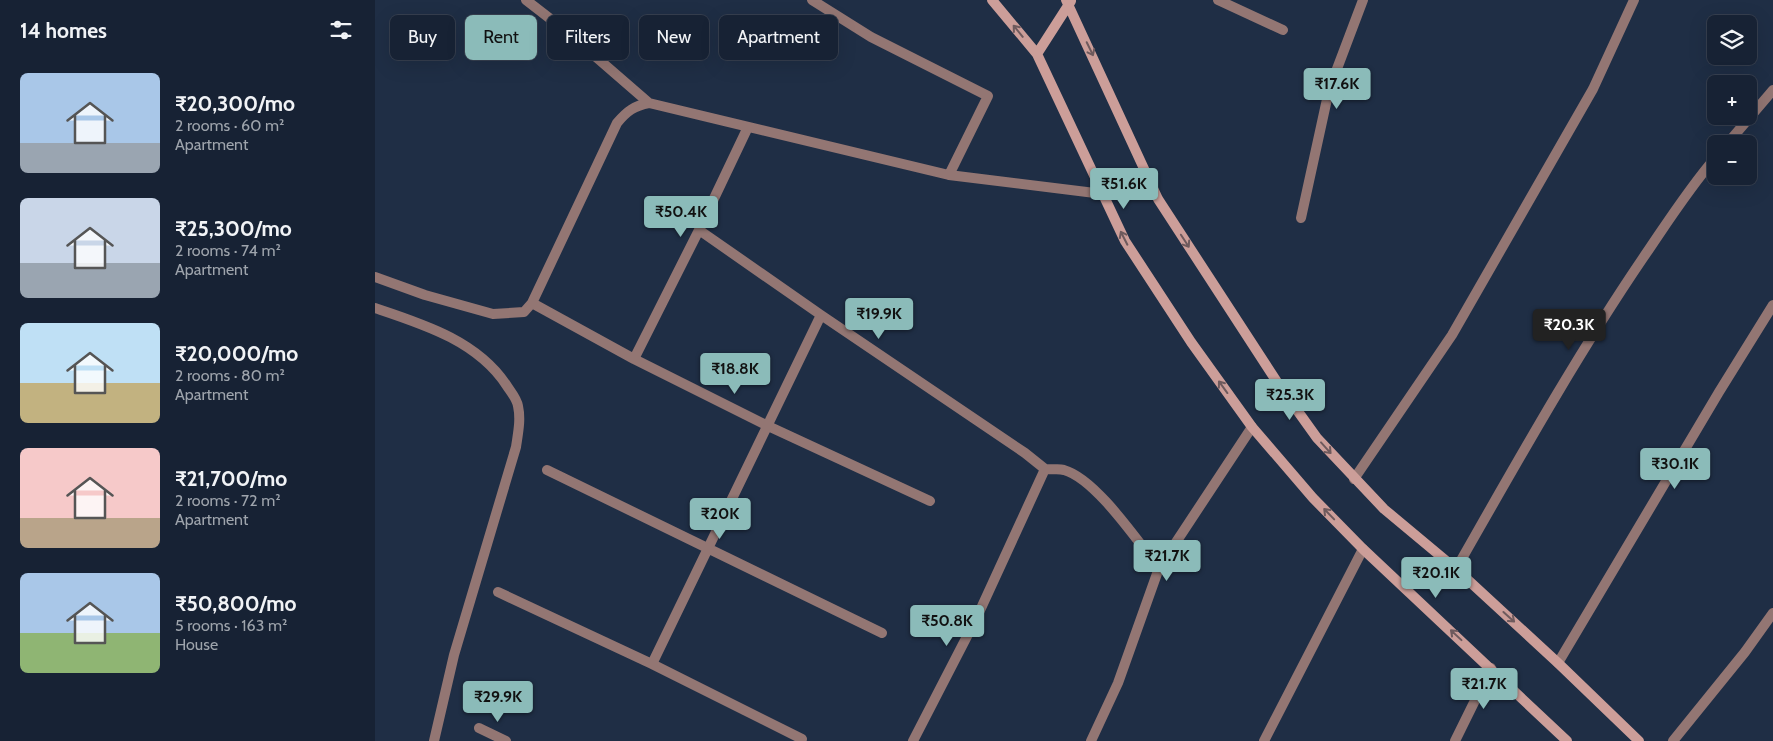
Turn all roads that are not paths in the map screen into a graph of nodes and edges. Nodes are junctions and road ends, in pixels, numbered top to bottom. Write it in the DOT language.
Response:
graph roads {
  1 [pos="526,0"];
  2 [pos="812,0"];
  3 [pos="992,0"];
  4 [pos="1218,0"];
  5 [pos="1363,0"];
  6 [pos="1634,0"];
  7 [pos="1069,2"];
  8 [pos="1283,30"];
  9 [pos="1037,54"];
  10 [pos="1773,90"];
  11 [pos="649,103"];
  12 [pos="748,127"];
  13 [pos="1735,135"];
  14 [pos="1707,168"];
  15 [pos="949,175"];
  16 [pos="1103,194"];
  17 [pos="1301,218"];
  18 [pos="699,230"];
  19 [pos="375,277"];
  20 [pos="532,303"];
  21 [pos="1773,306"];
  22 [pos="375,308"];
  23 [pos="821,315"];
  24 [pos="634,359"];
  25 [pos="768,426"];
  26 [pos="1252,427"];
  27 [pos="1045,469"];
  28 [pos="547,470"];
  29 [pos="1354,479"];
  30 [pos="930,501"];
  31 [pos="708,548"];
  32 [pos="1363,549"];
  33 [pos="1159,568"];
  34 [pos="1456,569"];
  35 [pos="498,592"];
  36 [pos="1773,613"];
  37 [pos="882,633"];
  38 [pos="1558,663"];
  39 [pos="652,664"];
  40 [pos="1491,668"];
  41 [pos="479,728"];
  42 [pos="802,739"];
  43 [pos="434,741"];
  44 [pos="506,741"];
  45 [pos="913,741"];
  46 [pos="1091,741"];
  47 [pos="1263,741"];
  48 [pos="1455,741"];
  49 [pos="1567,741"];
  50 [pos="1639,741"];
  51 [pos="1673,741"];
  1 -- 11 [label="street"];
  2 -- 15 [label="street"];
  9 -- 3 [label="main road, one-way"];
  4 -- 8 [label="street"];
  5 -- 17 [label="street"];
  6 -- 29 [label="street"];
  7 -- 9 [label="main road"];
  7 -- 29 [label="main road, one-way"];
  9 -- 16 [label="main road"];
  10 -- 13 [label="street"];
  11 -- 12 [label="street"];
  11 -- 20 [label="street"];
  12 -- 15 [label="street"];
  12 -- 18 [label="street"];
  14 -- 34 [label="street"];
  15 -- 16 [label="street"];
  26 -- 16 [label="main road, one-way"];
  18 -- 23 [label="street"];
  18 -- 24 [label="street"];
  19 -- 20 [label="street"];
  20 -- 24 [label="street"];
  21 -- 38 [label="street"];
  22 -- 43 [label="street"];
  23 -- 25 [label="street"];
  23 -- 27 [label="street"];
  24 -- 25 [label="street"];
  25 -- 30 [label="street"];
  25 -- 31 [label="street"];
  32 -- 26 [label="main road, one-way"];
  26 -- 33 [label="street"];
  27 -- 33 [label="street"];
  27 -- 45 [label="street"];
  28 -- 31 [label="street"];
  29 -- 34 [label="main road"];
  31 -- 37 [label="street"];
  31 -- 39 [label="street"];
  40 -- 32 [label="main road, one-way"];
  32 -- 47 [label="street"];
  33 -- 46 [label="street"];
  34 -- 38 [label="main road, one-way"];
  35 -- 39 [label="street"];
  36 -- 51 [label="street"];
  38 -- 50 [label="main road"];
  39 -- 42 [label="street"];
  40 -- 48 [label="street"];
  40 -- 49 [label="main road"];
  41 -- 44 [label="street"];
}
